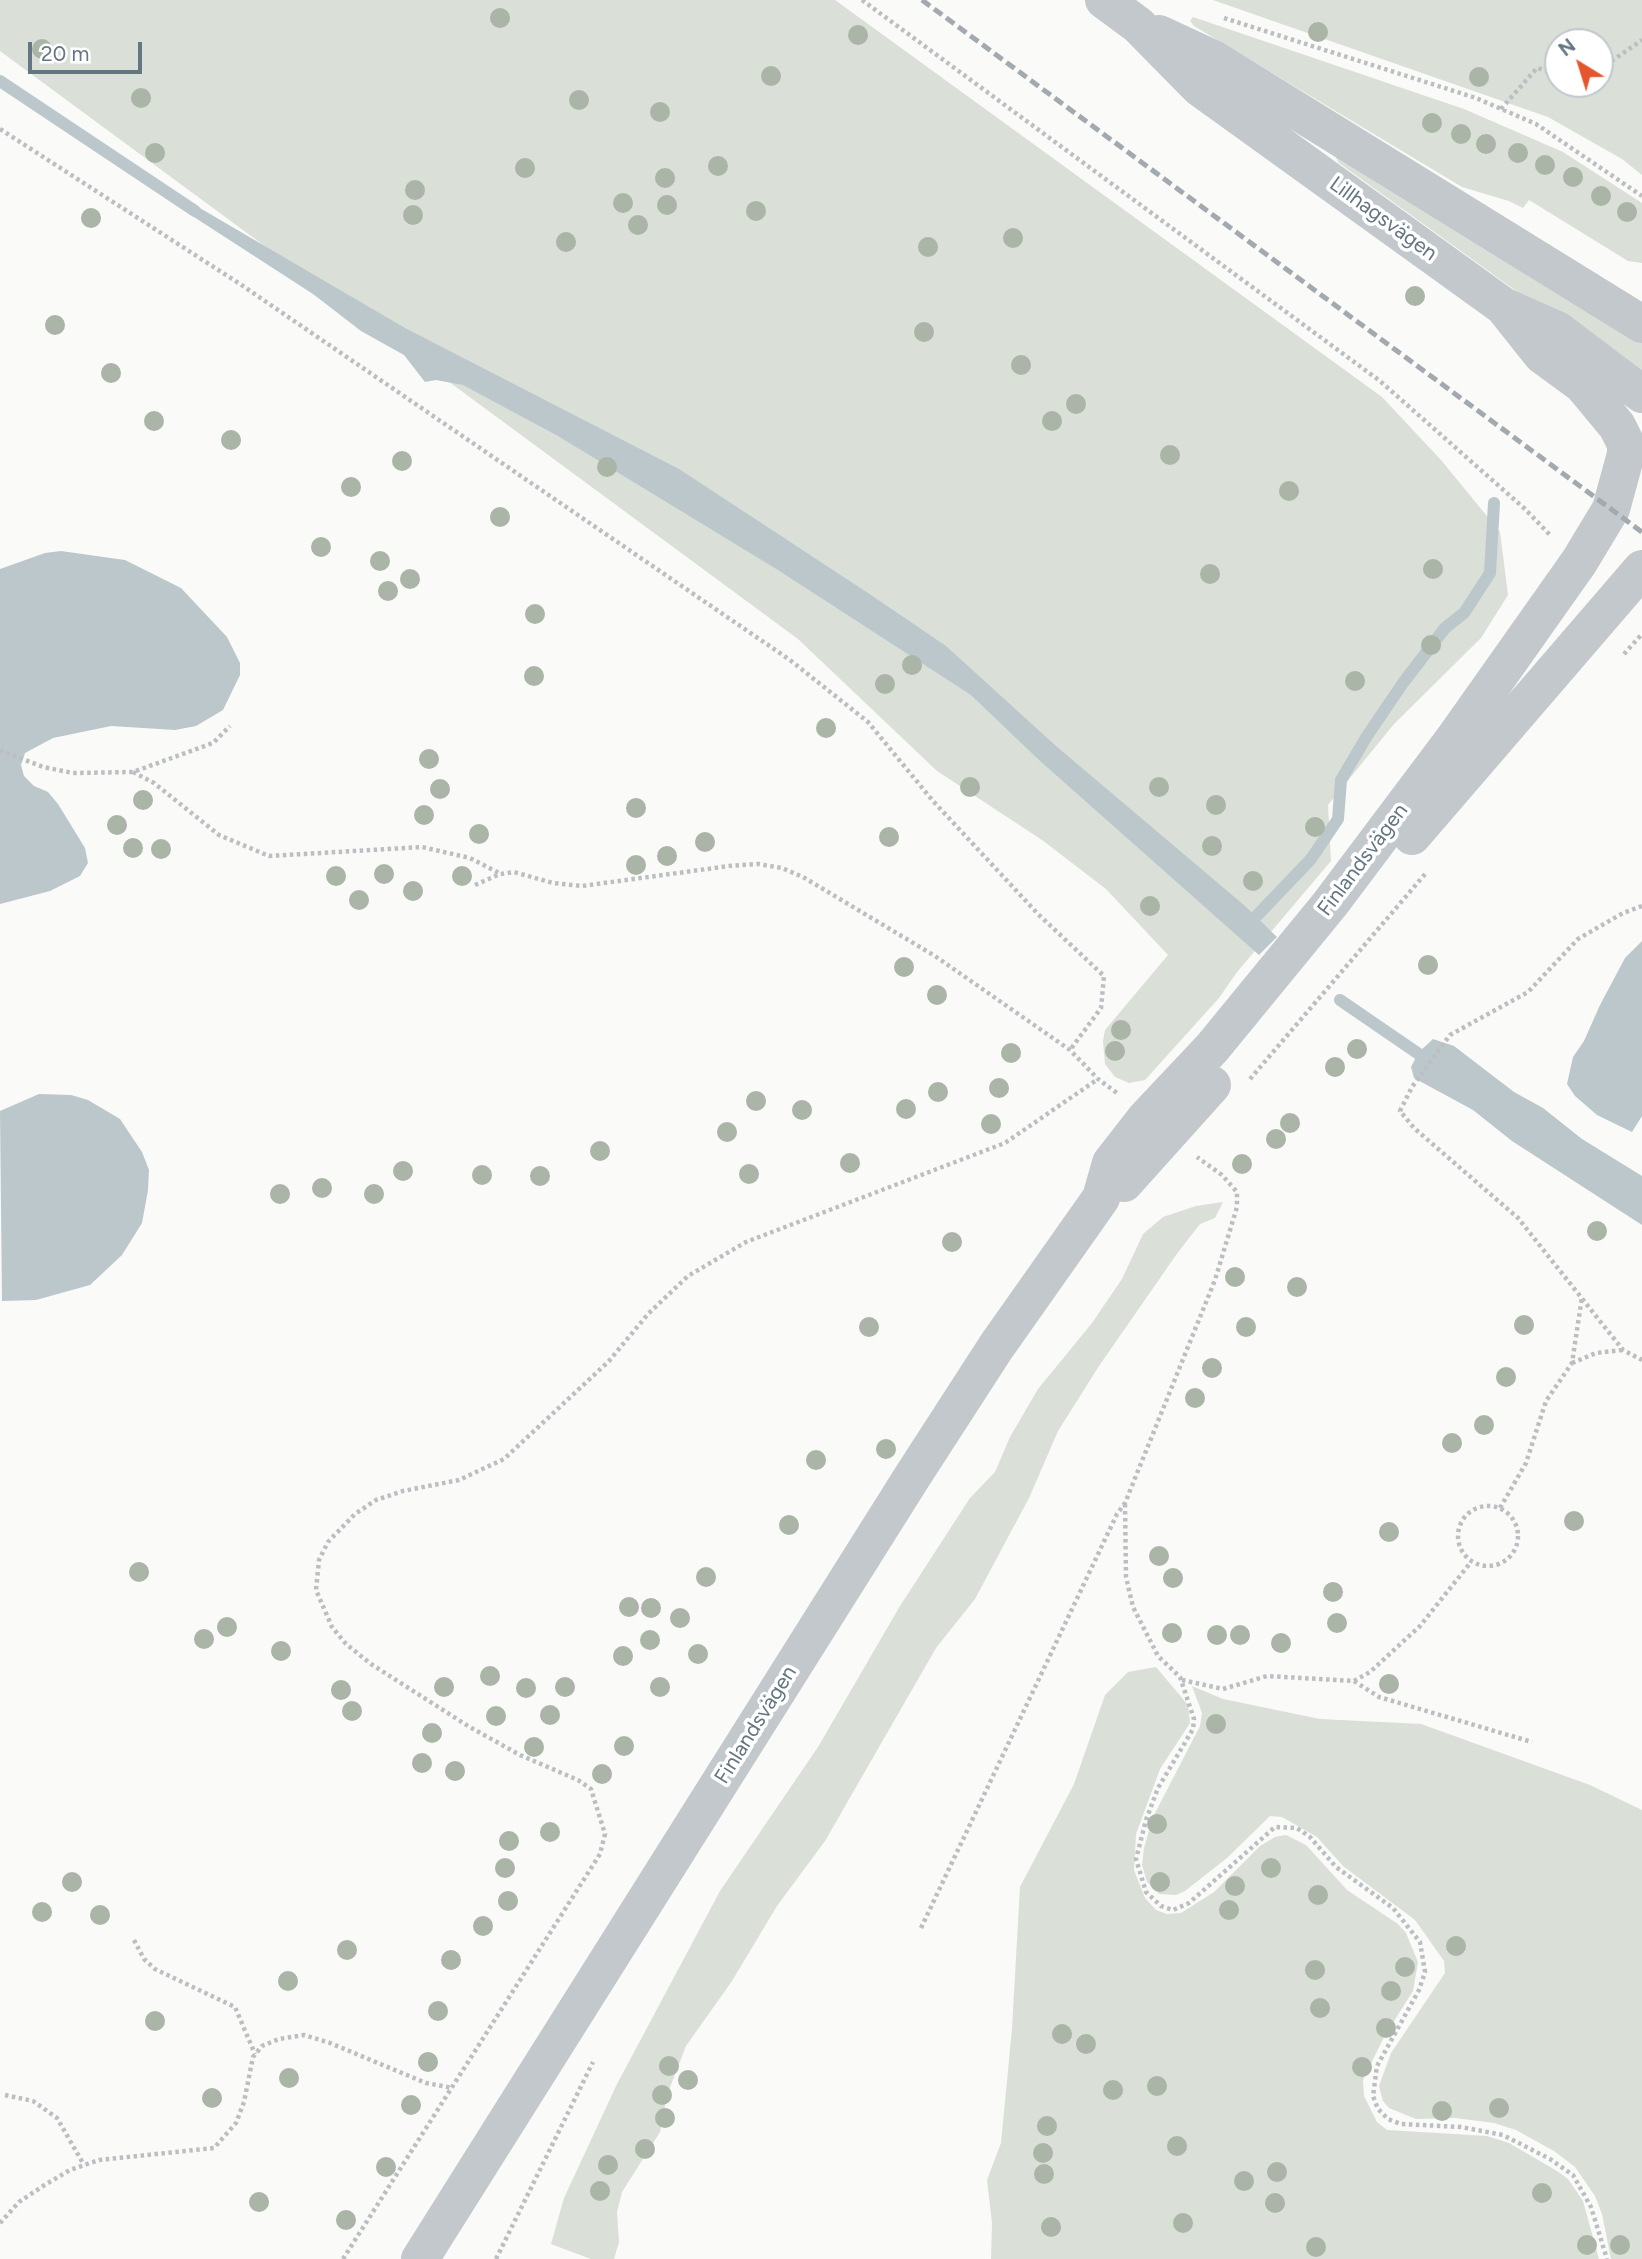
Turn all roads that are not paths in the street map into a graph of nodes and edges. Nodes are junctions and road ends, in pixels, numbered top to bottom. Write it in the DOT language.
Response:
graph roads {
  1 [pos="1104,0"];
  2 [pos="1138,24"];
  3 [pos="1503,306"];
  4 [pos="1642,324"];
  5 [pos="1642,394"];
  6 [pos="1642,480"];
  7 [pos="1611,509"];
  8 [pos="1642,569"];
  9 [pos="1157,1127"];
  10 [pos="420,2259"];
  1 -- 2 [label="street, Lillhagsvägen"];
  2 -- 3 [label="street, Lillhagsvägen"];
  2 -- 4 [label="street, Lillhagsvägen"];
  3 -- 5 [label="street, Lillhagsvägen"];
  3 -- 7 [label="street, Finlandsvägen"];
  6 -- 7 [label="street, Finlandsvägen"];
  7 -- 9 [label="street, Finlandsvägen"];
  8 -- 9 [label="street, Finlandsvägen"];
  9 -- 10 [label="street, Finlandsvägen"];
}
